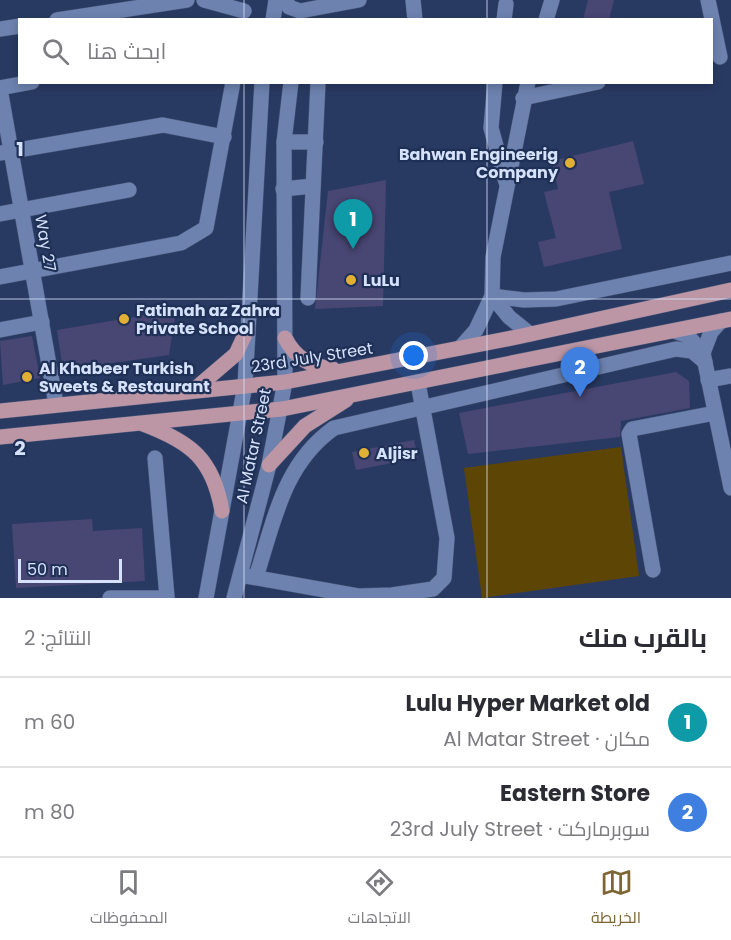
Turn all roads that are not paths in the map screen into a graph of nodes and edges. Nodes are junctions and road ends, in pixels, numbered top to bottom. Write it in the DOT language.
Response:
graph roads {
  1 [pos="187,0"];
  2 [pos="204,0"];
  3 [pos="276,0"];
  4 [pos="286,0"];
  5 [pos="359,0"];
  6 [pos="413,0"];
  7 [pos="552,0"];
  8 [pos="708,0"];
  9 [pos="147,2"];
  10 [pos="506,4"];
  11 [pos="305,9"];
  12 [pos="244,10"];
  13 [pos="67,18"];
  14 [pos="273,18"];
  15 [pos="415,18"];
  16 [pos="504,18"];
  17 [pos="547,18"];
  18 [pos="712,18"];
  19 [pos="713,22"];
  20 [pos="18,26"];
  21 [pos="0,29"];
  22 [pos="721,57"];
  23 [pos="21,84"];
  24 [pos="262,84"];
  25 [pos="291,84"];
  26 [pos="318,84"];
  27 [pos="495,84"];
  28 [pos="528,84"];
  29 [pos="589,84"];
  30 [pos="0,88"];
  31 [pos="232,89"];
  32 [pos="524,98"];
  33 [pos="259,99"];
  34 [pos="224,137"];
  35 [pos="284,142"];
  36 [pos="316,142"];
  37 [pos="5,152"];
  38 [pos="506,182"];
  39 [pos="313,186"];
  40 [pos="283,189"];
  41 [pos="129,190"];
  42 [pos="21,210"];
  43 [pos="0,214"];
  44 [pos="731,263"];
  45 [pos="33,271"];
  46 [pos="0,277"];
  47 [pos="731,290"];
  48 [pos="492,296"];
  49 [pos="308,298"];
  50 [pos="726,320"];
  51 [pos="42,322"];
  52 [pos="0,330"];
  53 [pos="248,330"];
  54 [pos="674,331"];
  55 [pos="530,334"];
  56 [pos="285,338"];
  57 [pos="460,348"];
  58 [pos="704,357"];
  59 [pos="348,370"];
  60 [pos="731,376"];
  61 [pos="708,380"];
  62 [pos="285,382"];
  63 [pos="418,383"];
  64 [pos="245,386"];
  65 [pos="193,391"];
  66 [pos="351,396"];
  67 [pos="56,404"];
  68 [pos="422,406"];
  69 [pos="282,409"];
  70 [pos="0,411"];
  71 [pos="242,412"];
  72 [pos="715,413"];
  73 [pos="141,423"];
  74 [pos="0,437"];
  75 [pos="155,458"];
  76 [pos="269,465"];
  77 [pos="731,488"];
  78 [pos="222,511"];
  79 [pos="653,570"];
  80 [pos="248,576"];
  81 [pos="167,597"];
  82 [pos="235,597"];
  83 [pos="110,598"];
  84 [pos="206,598"];
  1 -- 9 [label="street"];
  2 -- 12 [label="street"];
  3 -- 14 [label="street"];
  4 -- 11 [label="street"];
  5 -- 11 [label="street"];
  6 -- 15 [label="street"];
  7 -- 17 [label="street"];
  8 -- 18 [label="street"];
  9 -- 13 [label="street"];
  10 -- 16 [label="street"];
  19 -- 22 [label="street"];
  20 -- 21 [label="street"];
  23 -- 30 [label="street"];
  24 -- 33 [label="street, Al Matar Street"];
  25 -- 35 [label="street, Al Matar Street"];
  26 -- 36 [label="street"];
  27 -- 38 [label="street"];
  28 -- 32 [label="street"];
  29 -- 32 [label="street"];
  30 -- 37 [label="street, Way 27"];
  31 -- 33 [label="street"];
  31 -- 34 [label="street"];
  32 -- 38 [label="street"];
  33 -- 53 [label="street, Al Matar Street"];
  34 -- 37 [label="street"];
  34 -- 45 [label="street"];
  35 -- 36 [label="street"];
  35 -- 40 [label="street, Al Matar Street"];
  36 -- 39 [label="street"];
  37 -- 42 [label="street, Way 27"];
  38 -- 48 [label="street"];
  39 -- 40 [label="street"];
  39 -- 49 [label="street"];
  40 -- 56 [label="street, Al Matar Street"];
  41 -- 42 [label="street"];
  42 -- 43 [label="street"];
  42 -- 45 [label="street, Way 27"];
  44 -- 48 [label="street"];
  45 -- 46 [label="street"];
  45 -- 51 [label="street, Way 27"];
  47 -- 55 [label="main road, 23rd July Street"];
  48 -- 55 [label="street"];
  48 -- 57 [label="street"];
  50 -- 54 [label="main road"];
  50 -- 58 [label="street"];
  51 -- 52 [label="street"];
  51 -- 67 [label="street, Way 27"];
  53 -- 64 [label="street, Al Matar Street"];
  53 -- 65 [label="main road"];
  54 -- 58 [label="street"];
  54 -- 63 [label="main road"];
  55 -- 57 [label="main road, 23rd July Street"];
  56 -- 59 [label="main road"];
  56 -- 62 [label="street, Al Matar Street"];
  57 -- 59 [label="main road, 23rd July Street"];
  58 -- 61 [label="street"];
  58 -- 68 [label="street"];
  59 -- 62 [label="main road, 23rd July Street"];
  60 -- 61 [label="street"];
  61 -- 72 [label="street"];
  62 -- 64 [label="main road, 23rd July Street"];
  62 -- 69 [label="street, Al Matar Street"];
  63 -- 66 [label="main road"];
  63 -- 68 [label="street"];
  64 -- 65 [label="main road, 23rd July Street"];
  64 -- 71 [label="street, Al Matar Street"];
  65 -- 67 [label="main road, 23rd July Street"];
  66 -- 69 [label="main road"];
  66 -- 76 [label="main road"];
  67 -- 70 [label="main road, 23rd July Street"];
  68 -- 80 [label="street"];
  68 -- 80 [label="street"];
  69 -- 71 [label="main road"];
  69 -- 76 [label="street, Al Matar Street"];
  71 -- 73 [label="main road"];
  71 -- 78 [label="street, Al Matar Street"];
  72 -- 77 [label="street"];
  72 -- 79 [label="street"];
  73 -- 74 [label="main road"];
  73 -- 78 [label="main road"];
  75 -- 81 [label="street"];
  76 -- 80 [label="street, Al Matar Street"];
  78 -- 84 [label="street, Al Matar Street"];
  80 -- 82 [label="street, Al Matar Street"];
  81 -- 83 [label="street"];
}
